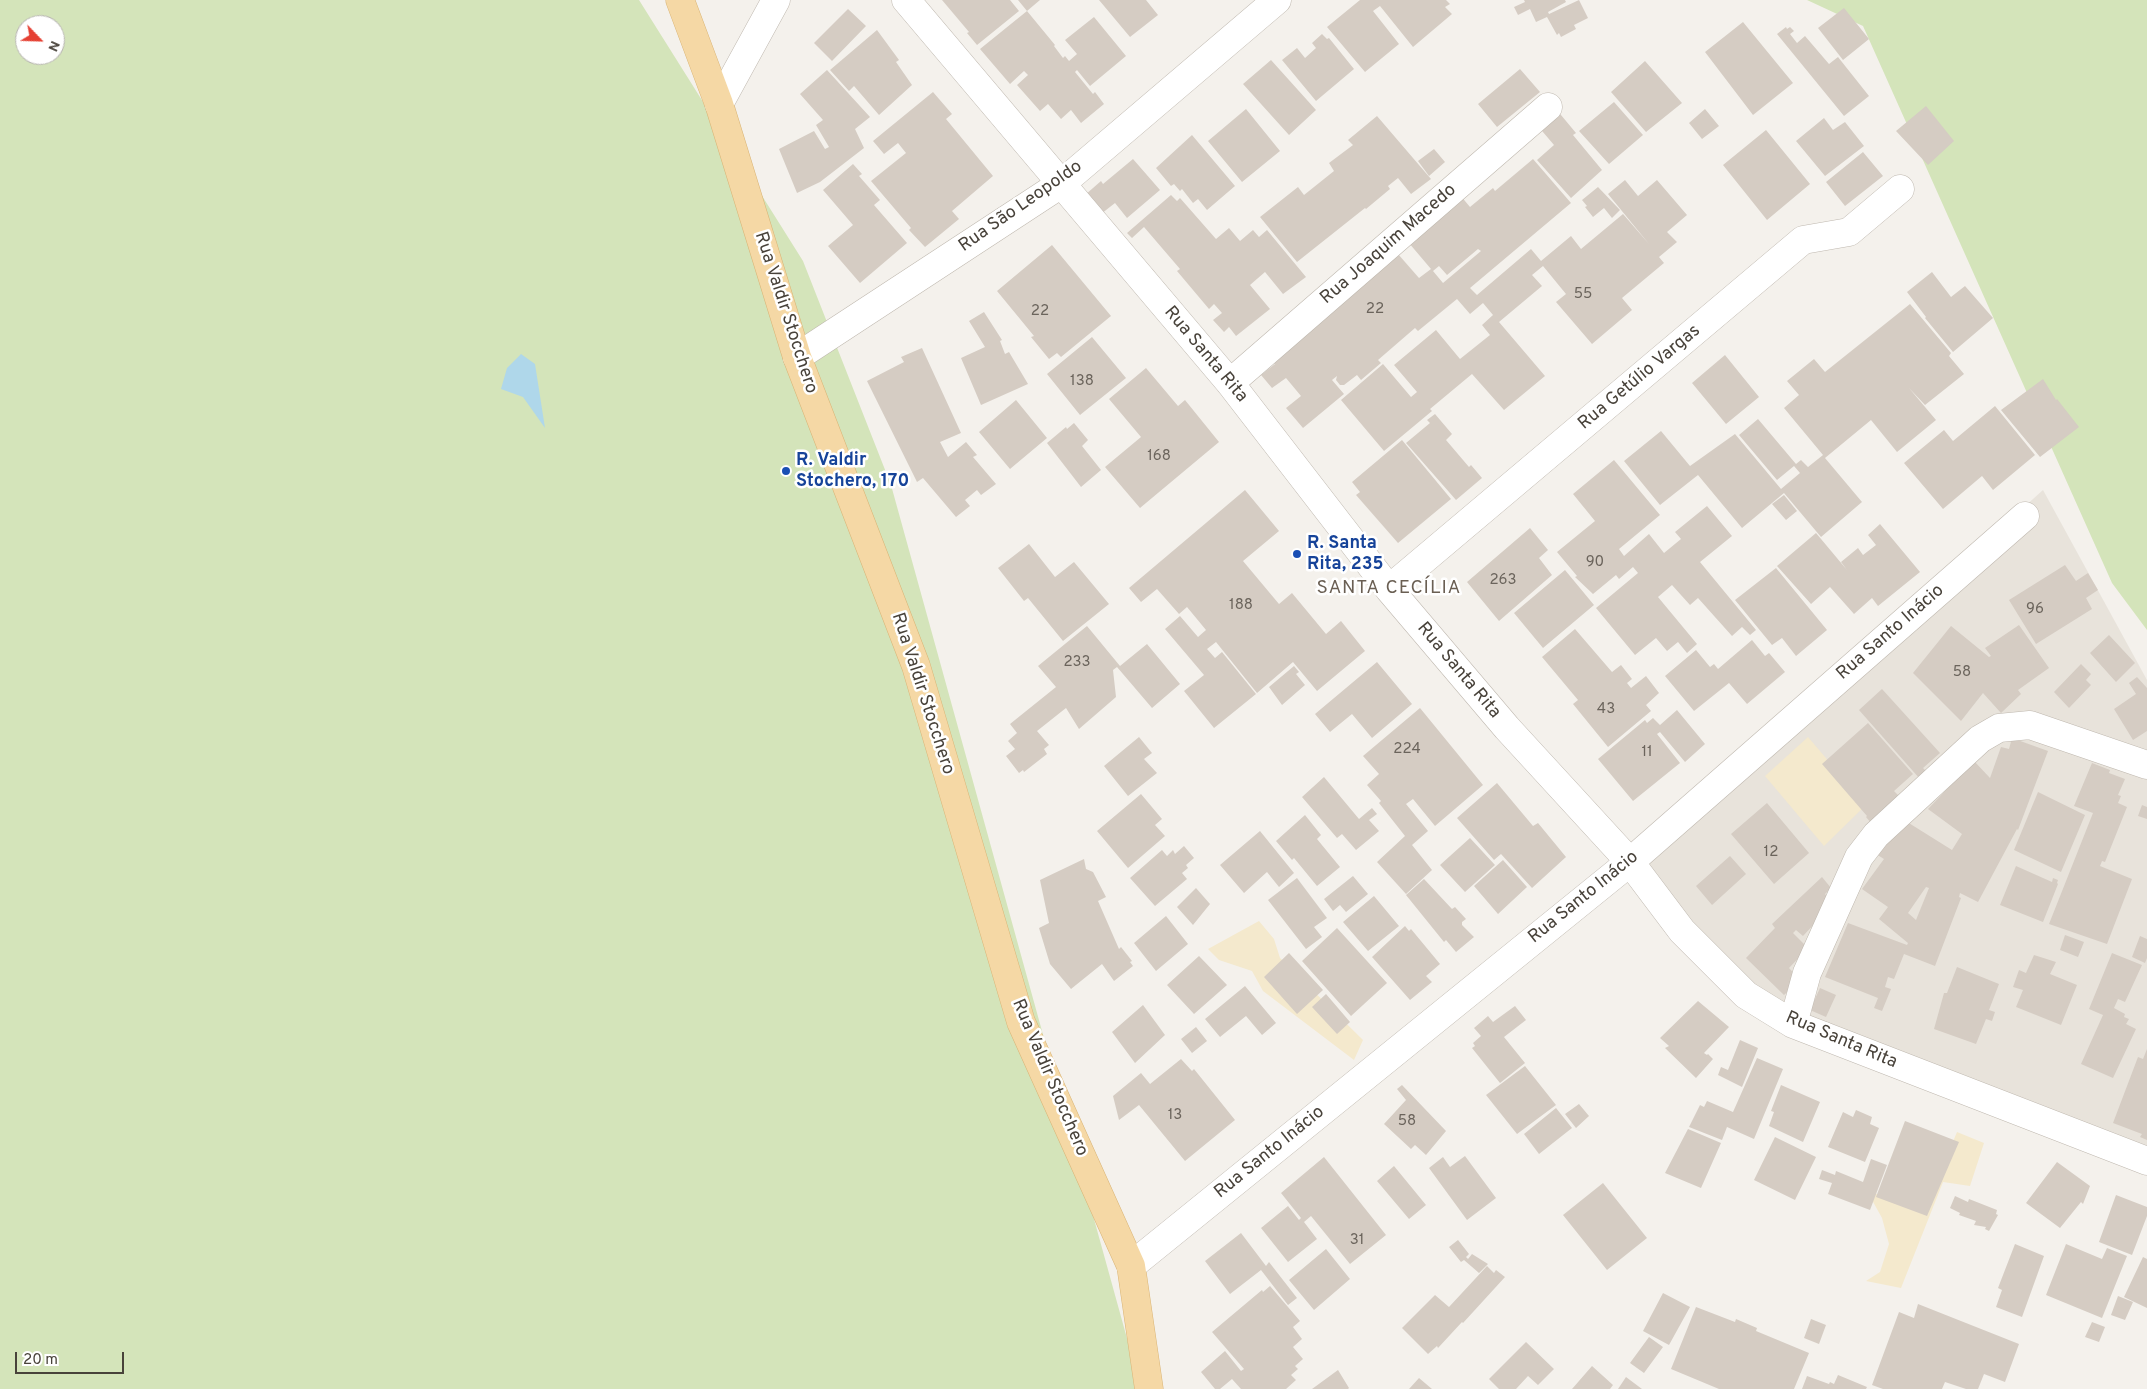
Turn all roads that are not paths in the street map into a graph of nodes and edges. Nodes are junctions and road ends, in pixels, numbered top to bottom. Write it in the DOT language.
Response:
graph roads {
  1 [pos="680,0"];
  2 [pos="776,0"];
  3 [pos="906,0"];
  4 [pos="1277,0"];
  5 [pos="719,104"];
  6 [pos="1548,107"];
  7 [pos="1060,184"];
  8 [pos="1900,189"];
  9 [pos="797,357"];
  10 [pos="1230,382"];
  11 [pos="2025,516"];
  12 [pos="1390,589"];
  13 [pos="2147,765"];
  14 [pos="1630,862"];
  15 [pos="1793,1024"];
  16 [pos="2147,1161"];
  17 [pos="1131,1266"];
  18 [pos="1149,1389"];
  1 -- 5 [label="main road, Rua Valdir Stocchero"];
  2 -- 5 [label="street"];
  3 -- 7 [label="street, Rua Santa Rita"];
  4 -- 7 [label="street, Rua São Leopoldo"];
  5 -- 9 [label="main road, Rua Valdir Stocchero"];
  6 -- 10 [label="street, Rua Joaquim Macedo"];
  7 -- 9 [label="street, Rua São Leopoldo"];
  7 -- 10 [label="street, Rua Santa Rita"];
  8 -- 12 [label="street, Rua Getúlio Vargas"];
  9 -- 17 [label="main road, Rua Valdir Stocchero"];
  10 -- 12 [label="street, Rua Santa Rita"];
  11 -- 14 [label="street, Rua Santo Inácio"];
  12 -- 14 [label="street, Rua Santa Rita"];
  13 -- 15 [label="street"];
  14 -- 15 [label="street, Rua Santa Rita"];
  14 -- 17 [label="street, Rua Santo Inácio"];
  15 -- 16 [label="street, Rua Santa Rita"];
  17 -- 18 [label="main road, Rua Valdir Stocchero"];
}
